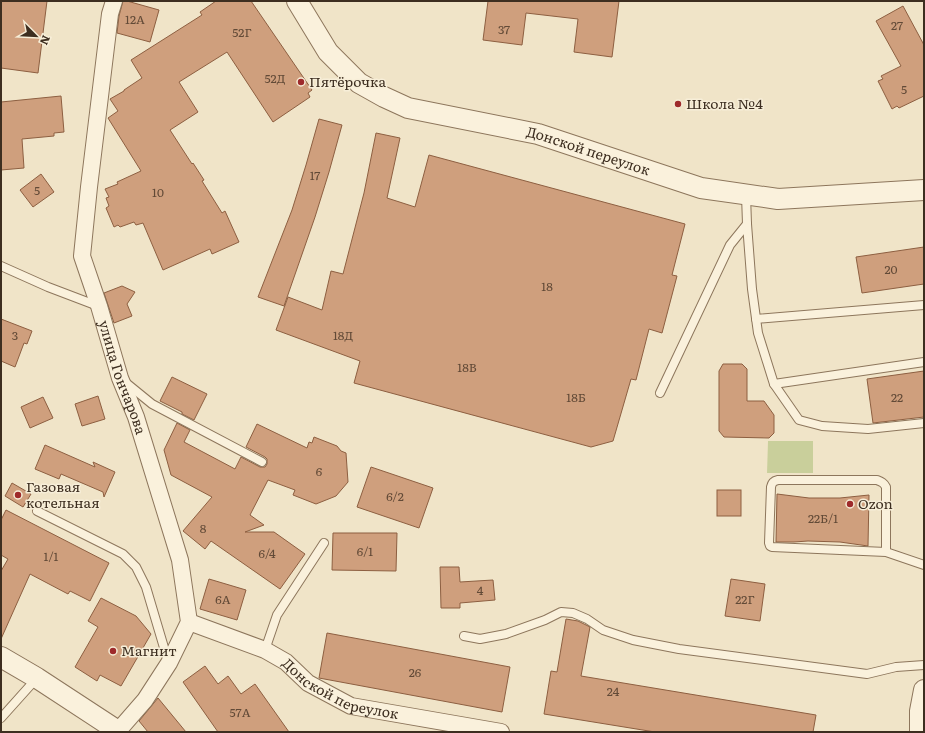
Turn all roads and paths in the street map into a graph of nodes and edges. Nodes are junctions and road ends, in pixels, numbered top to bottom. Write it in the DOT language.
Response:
graph roads {
  1 [pos="114,1"];
  2 [pos="297,1"];
  3 [pos="924,190"];
  4 [pos="746,194"];
  5 [pos="747,224"];
  6 [pos="1,266"];
  7 [pos="924,305"];
  8 [pos="99,306"];
  9 [pos="756,319"];
  10 [pos="924,362"];
  11 [pos="120,378"];
  12 [pos="774,384"];
  13 [pos="660,393"];
  14 [pos="924,423"];
  15 [pos="262,462"];
  16 [pos="37,511"];
  17 [pos="324,543"];
  18 [pos="886,552"];
  19 [pos="924,565"];
  20 [pos="189,622"];
  21 [pos="464,636"];
  22 [pos="266,650"];
  23 [pos="1,657"];
  24 [pos="169,663"];
  25 [pos="924,665"];
  26 [pos="37,678"];
  27 [pos="924,690"];
  28 [pos="1,718"];
  29 [pos="118,731"];
  30 [pos="501,732"];
  31 [pos="920,732"];
  1 -- 8 [label="street, улица Гончарова"];
  2 -- 4 [label="street, Донской переулок"];
  3 -- 4 [label="street, Донской переулок"];
  4 -- 5 [label="lane"];
  5 -- 9 [label="lane"];
  5 -- 13 [label="lane"];
  6 -- 8 [label="lane"];
  7 -- 9 [label="lane"];
  8 -- 11 [label="street, улица Гончарова"];
  9 -- 12 [label="lane"];
  10 -- 12 [label="lane"];
  11 -- 15 [label="lane"];
  11 -- 20 [label="street, улица Гончарова"];
  12 -- 14 [label="lane"];
  16 -- 24 [label="lane"];
  17 -- 22 [label="lane"];
  18 -- 18 [label="lane"];
  18 -- 19 [label="lane"];
  20 -- 22 [label="street, Донской переулок"];
  20 -- 24 [label="street"];
  21 -- 25 [label="lane"];
  22 -- 30 [label="street, Донской переулок"];
  23 -- 26 [label="street"];
  24 -- 29 [label="street"];
  26 -- 28 [label="lane"];
  26 -- 29 [label="street"];
  27 -- 31 [label="street"];
}
